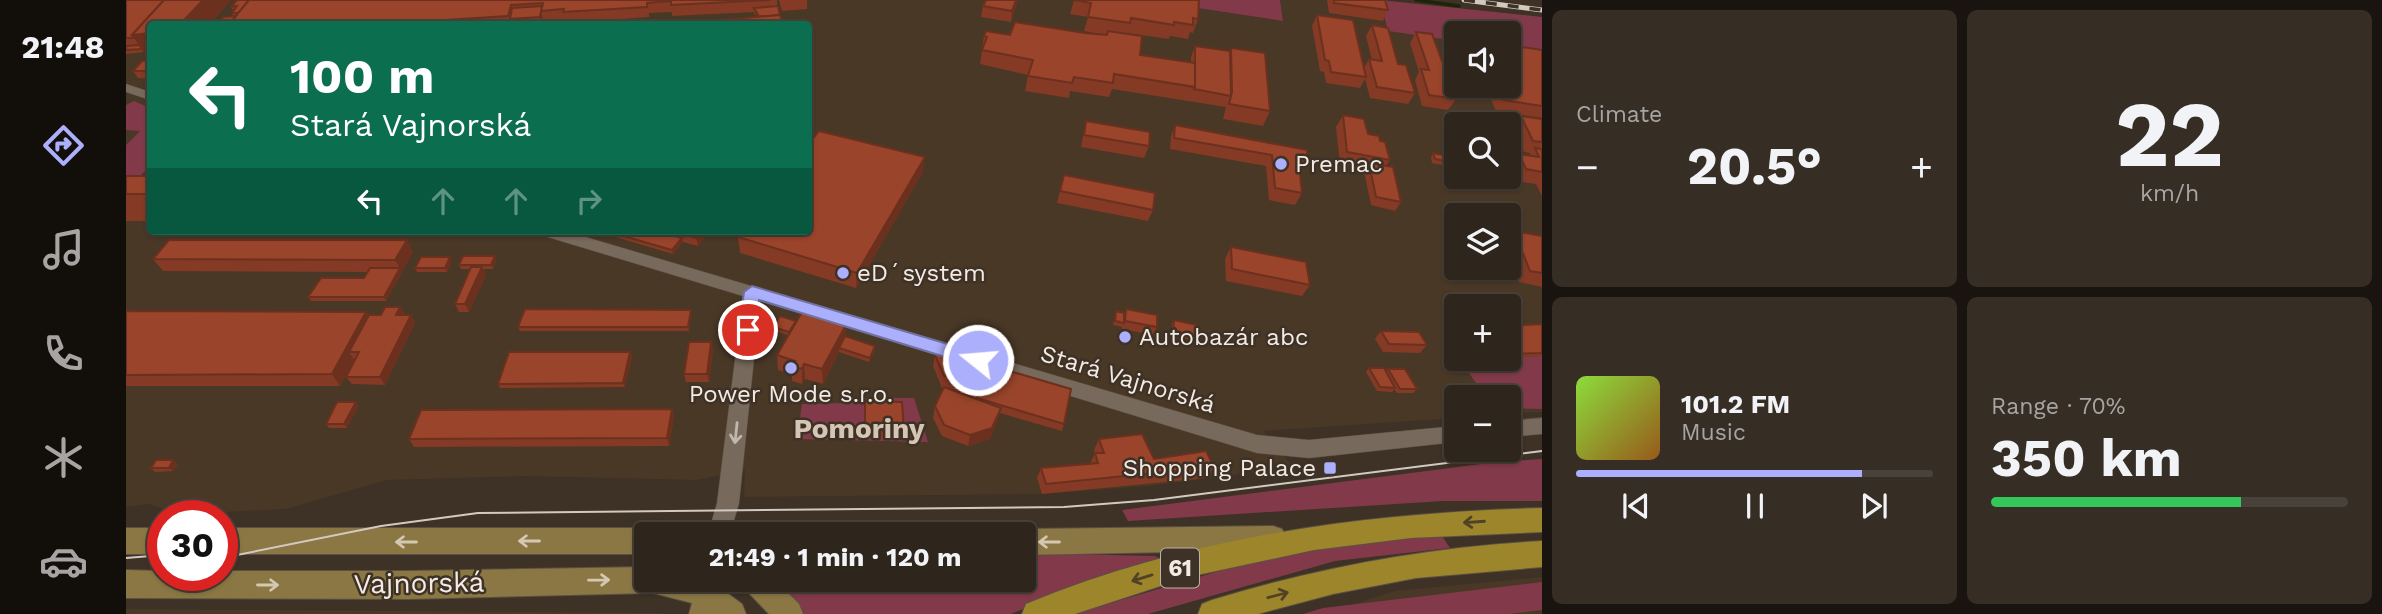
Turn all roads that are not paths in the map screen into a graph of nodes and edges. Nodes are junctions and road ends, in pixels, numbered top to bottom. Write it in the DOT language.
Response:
graph roads {
  1 [pos="126,88"];
  2 [pos="147,95"];
  3 [pos="560,235"];
  4 [pos="752,292"];
  5 [pos="1542,426"];
  6 [pos="1521,428"];
  7 [pos="1444,435"];
  8 [pos="1542,520"];
  9 [pos="722,522"];
  10 [pos="1328,536"];
  11 [pos="126,541"];
  12 [pos="147,541"];
  13 [pos="238,541"];
  14 [pos="634,541"];
  15 [pos="1036,542"];
  16 [pos="1542,554"];
  17 [pos="634,580"];
  18 [pos="126,584"];
  19 [pos="713,592"];
  20 [pos="767,592"];
  21 [pos="732,614"];
  22 [pos="789,614"];
  23 [pos="1036,614"];
  24 [pos="1212,614"];
  1 -- 2 [label="street"];
  3 -- 4 [label="street, Stará Vajnorská"];
  4 -- 7 [label="street, Stará Vajnorská"];
  4 -- 9 [label="street, one-way"];
  5 -- 6 [label="street"];
  8 -- 10 [label="main road, 61, one-way"];
  10 -- 15 [label="main road, one-way"];
  10 -- 23 [label="main road, 61, one-way"];
  11 -- 12 [label="main road"];
  14 -- 13 [label="main road, Vajnorská, one-way"];
  24 -- 16 [label="main road, 61, one-way"];
  18 -- 17 [label="main road, Vajnorská, one-way"];
  19 -- 21 [label="main road, Vajnorská"];
  20 -- 22 [label="main road"];
}
